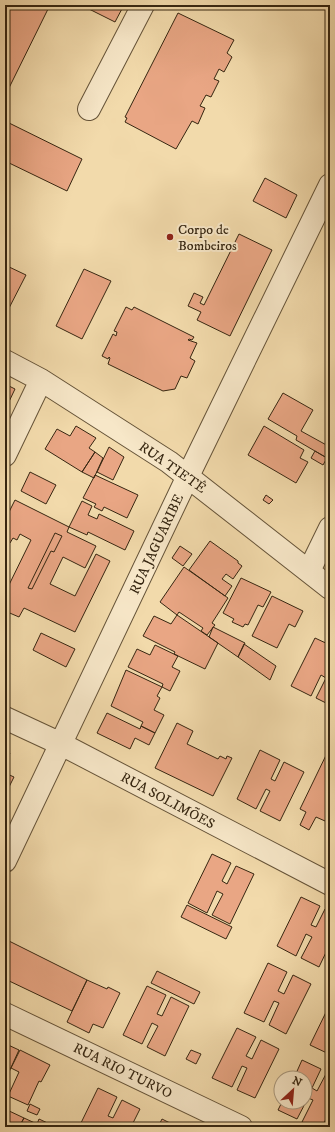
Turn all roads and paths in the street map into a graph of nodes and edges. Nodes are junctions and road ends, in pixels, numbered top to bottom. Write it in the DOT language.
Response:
graph roads {
  1 [pos="143,5"];
  2 [pos="89,109"];
  3 [pos="330,185"];
  4 [pos="5,361"];
  5 [pos="41,380"];
  6 [pos="5,455"];
  7 [pos="188,476"];
  8 [pos="330,528"];
  9 [pos="309,571"];
  10 [pos="330,588"];
  11 [pos="5,718"];
  12 [pos="61,744"];
  13 [pos="5,861"];
  14 [pos="330,884"];
  15 [pos="5,1014"];
  16 [pos="241,1127"];
  1 -- 2 [label="street"];
  3 -- 7 [label="street, RUA JAGUARIBE"];
  4 -- 5 [label="street, RUA TIETÊ"];
  5 -- 6 [label="street"];
  5 -- 7 [label="street, RUA TIETÊ"];
  7 -- 9 [label="street, RUA TIETÊ"];
  7 -- 12 [label="street, RUA JAGUARIBE"];
  8 -- 9 [label="street"];
  9 -- 10 [label="street, RUA TIETÊ"];
  11 -- 12 [label="street, RUA SOLIMÕES"];
  12 -- 13 [label="street, RUA JAGUARIBE"];
  12 -- 14 [label="street, RUA SOLIMÕES"];
  15 -- 16 [label="street, RUA RIO TURVO"];
}
